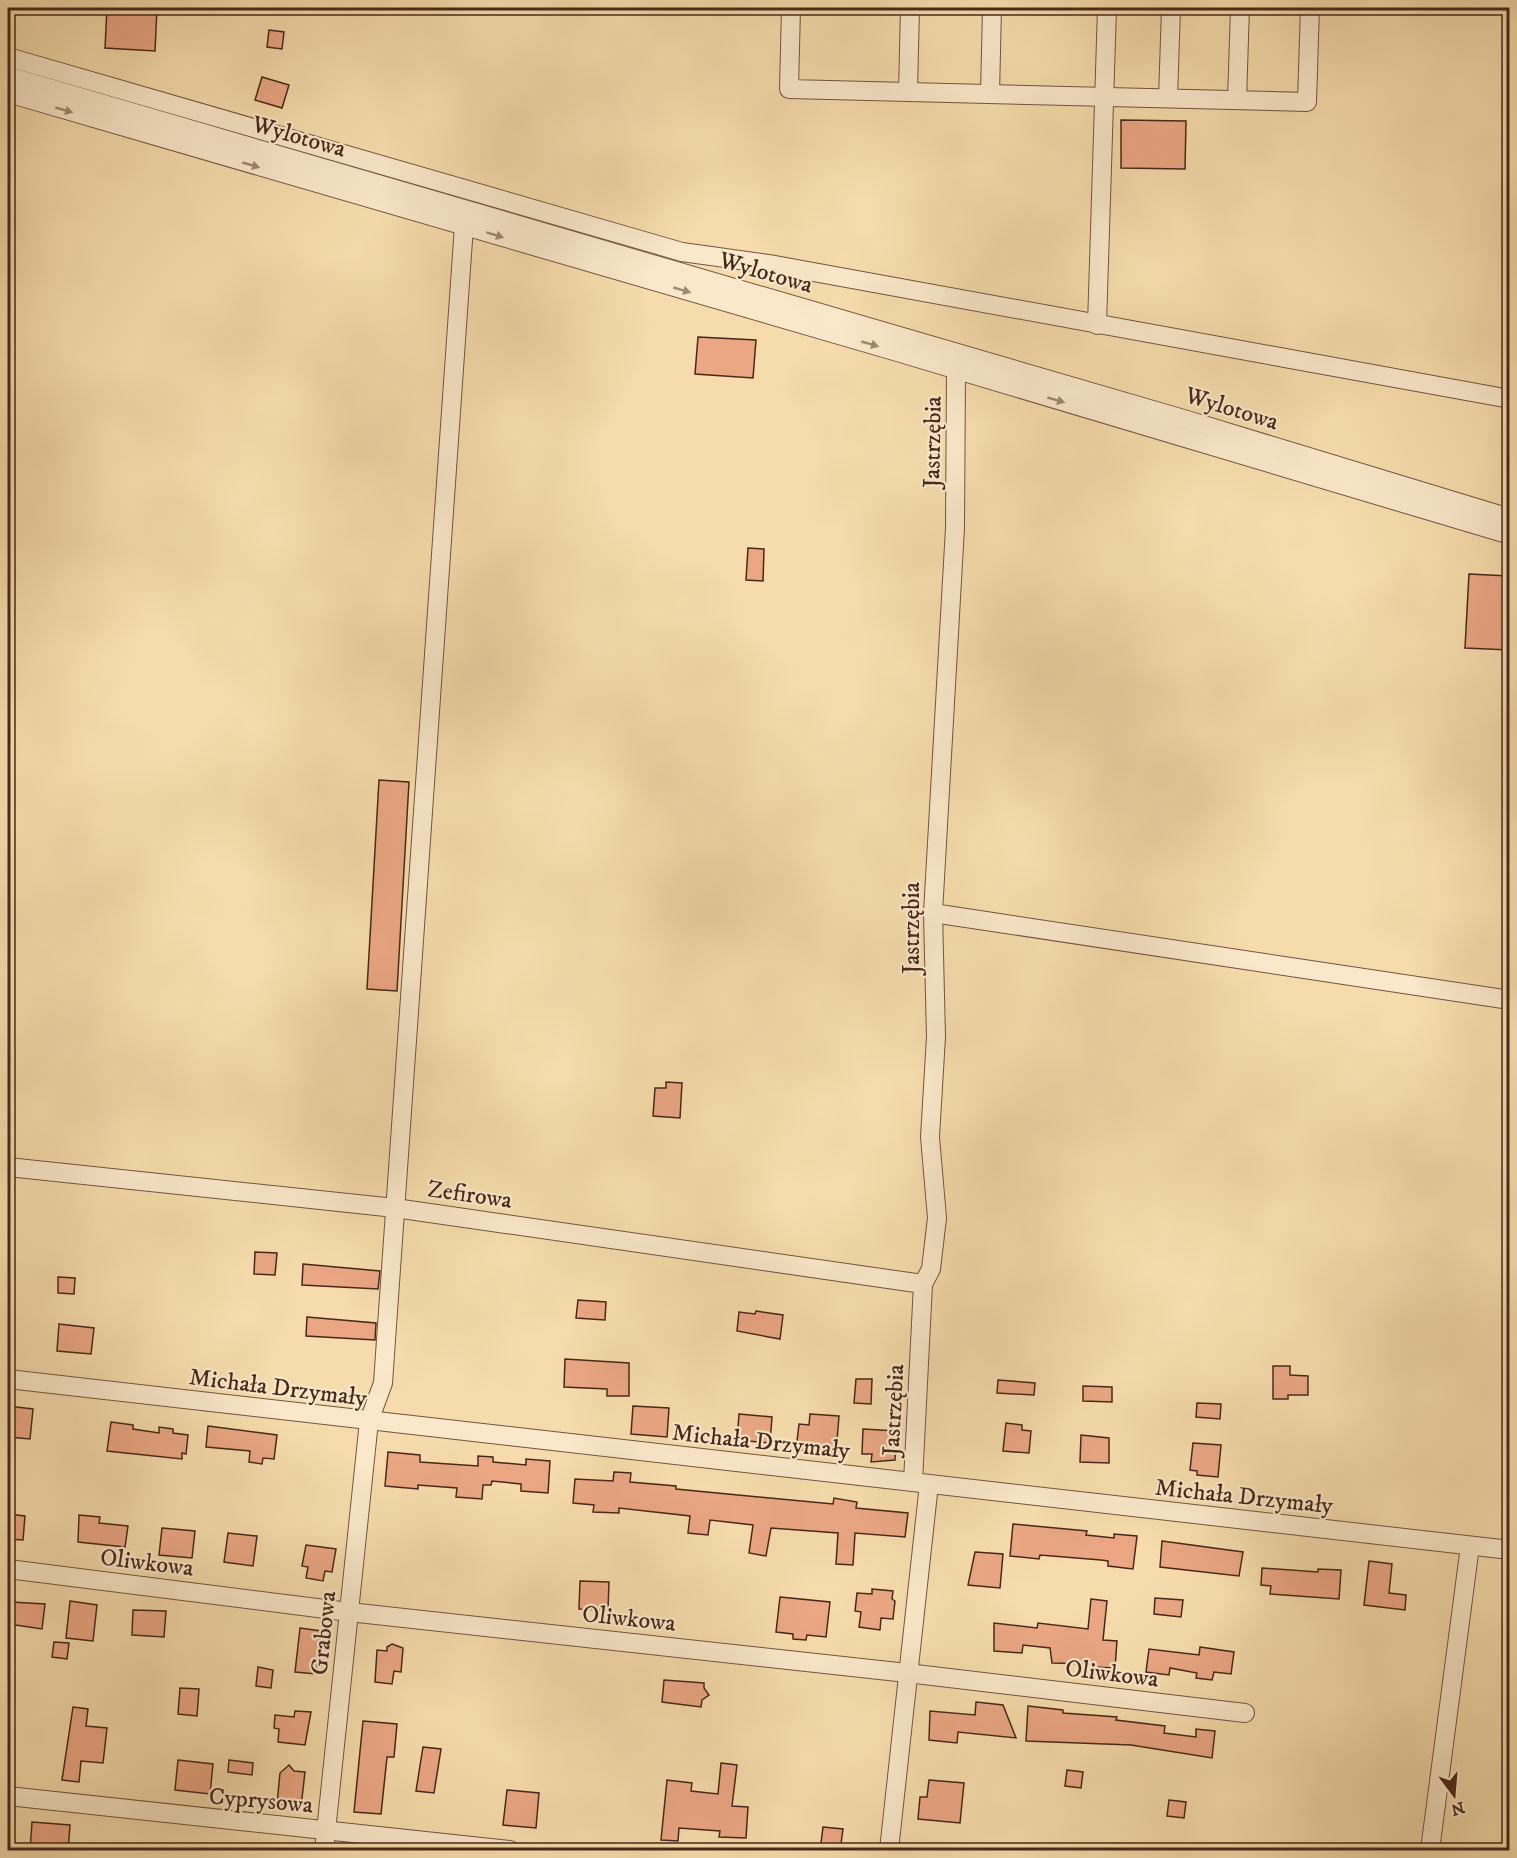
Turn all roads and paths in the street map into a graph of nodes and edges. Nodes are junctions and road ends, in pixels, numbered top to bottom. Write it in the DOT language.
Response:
graph roads {
  1 [pos="791,8"];
  2 [pos="910,8"];
  3 [pos="992,8"];
  4 [pos="1107,8"];
  5 [pos="1171,8"];
  6 [pos="1239,8"];
  7 [pos="1310,8"];
  8 [pos="8,57"];
  9 [pos="8,76"];
  10 [pos="908,92"];
  11 [pos="8,93"];
  12 [pos="990,94"];
  13 [pos="1105,97"];
  14 [pos="1168,98"];
  15 [pos="1237,100"];
  16 [pos="464,226"];
  17 [pos="1096,325"];
  18 [pos="956,371"];
  19 [pos="1509,399"];
  20 [pos="1509,518"];
  21 [pos="1509,535"];
  22 [pos="933,913"];
  23 [pos="1509,1000"];
  24 [pos="8,1167"];
  25 [pos="395,1208"];
  26 [pos="923,1284"];
  27 [pos="8,1379"];
  28 [pos="369,1421"];
  29 [pos="921,1483"];
  30 [pos="1470,1546"];
  31 [pos="1509,1550"];
  32 [pos="8,1569"];
  33 [pos="349,1612"];
  34 [pos="907,1673"];
  35 [pos="1245,1713"];
  36 [pos="8,1796"];
  37 [pos="327,1830"];
  38 [pos="324,1851"];
  39 [pos="510,1851"];
  40 [pos="889,1851"];
  41 [pos="1430,1851"];
  1 -- 10 [label="street"];
  2 -- 10 [label="street"];
  3 -- 12 [label="street"];
  4 -- 13 [label="street"];
  5 -- 14 [label="street"];
  6 -- 15 [label="street"];
  7 -- 15 [label="street"];
  8 -- 17 [label="street, Wylotowa"];
  9 -- 20 [label="street, Wylotowa"];
  10 -- 12 [label="street"];
  11 -- 16 [label="street, Wylotowa, one-way"];
  12 -- 13 [label="street"];
  13 -- 14 [label="street"];
  13 -- 17 [label="street"];
  14 -- 15 [label="street"];
  16 -- 18 [label="street, Wylotowa, one-way"];
  16 -- 25 [label="street, Grabowa"];
  17 -- 19 [label="street, Wylotowa"];
  18 -- 21 [label="street, Wylotowa, one-way"];
  18 -- 22 [label="street, Jastrzębia"];
  22 -- 23 [label="street"];
  22 -- 26 [label="street, Jastrzębia"];
  24 -- 25 [label="street, Zefirowa"];
  25 -- 26 [label="street, Zefirowa"];
  25 -- 28 [label="street, Grabowa"];
  26 -- 29 [label="street, Jastrzębia"];
  27 -- 28 [label="street, Michała Drzymały"];
  28 -- 29 [label="street, Michała Drzymały"];
  28 -- 33 [label="street, Grabowa"];
  29 -- 30 [label="street, Michała Drzymały"];
  29 -- 34 [label="street, Jastrzębia"];
  30 -- 31 [label="street, Michała Drzymały"];
  30 -- 41 [label="street"];
  32 -- 33 [label="street, Oliwkowa"];
  33 -- 34 [label="street, Oliwkowa"];
  33 -- 37 [label="street, Grabowa"];
  34 -- 35 [label="street, Oliwkowa"];
  34 -- 40 [label="street, Jastrzębia"];
  36 -- 37 [label="street, Cyprysowa"];
  37 -- 38 [label="street, Grabowa"];
  37 -- 39 [label="street, Cyprysowa"];
}
